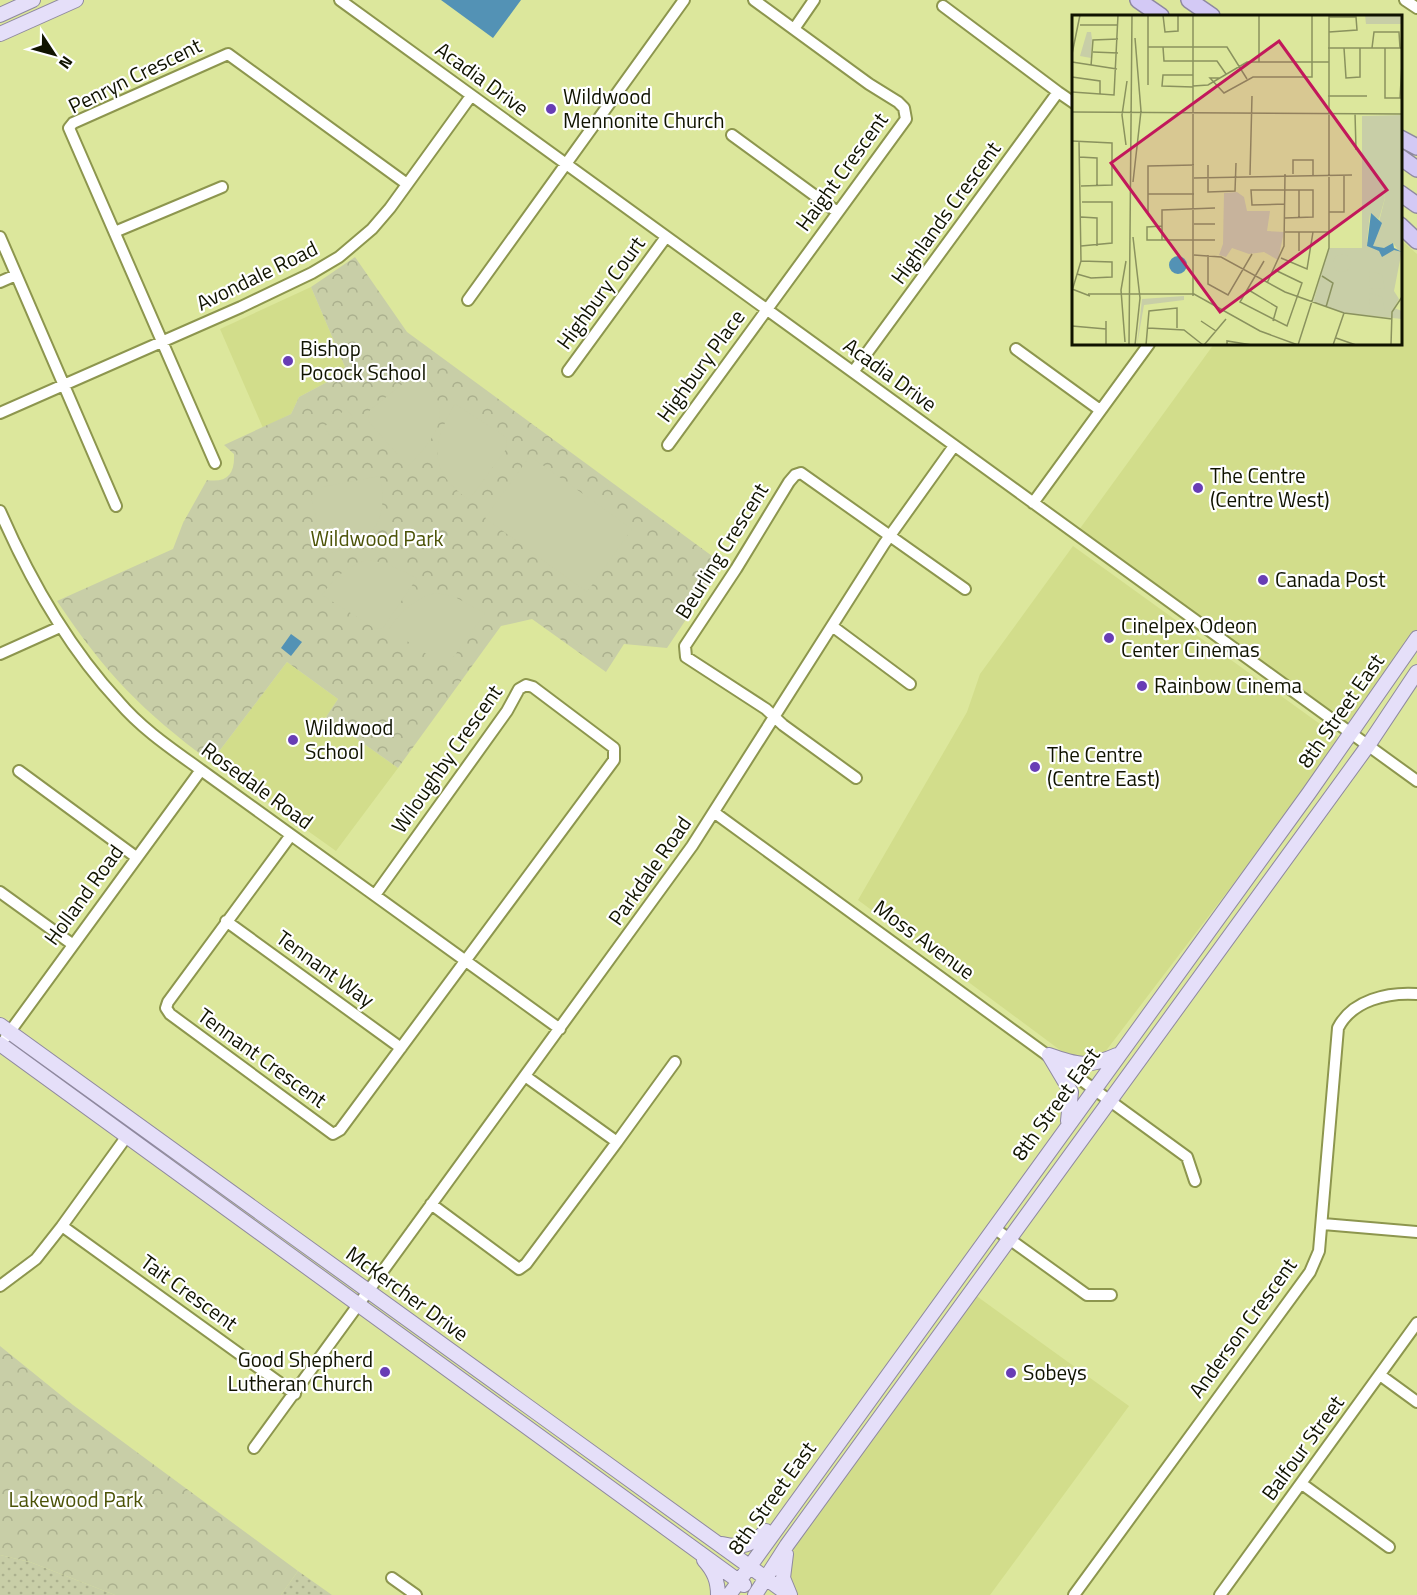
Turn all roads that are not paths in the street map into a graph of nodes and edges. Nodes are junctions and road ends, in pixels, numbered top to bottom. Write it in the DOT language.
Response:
graph roads {
  1 [pos="33,0"];
  2 [pos="76,0"];
  3 [pos="340,0"];
  4 [pos="684,0"];
  5 [pos="754,0"];
  6 [pos="814,0"];
  7 [pos="1138,0"];
  8 [pos="1189,0"];
  9 [pos="1405,0"];
  10 [pos="943,6"];
  11 [pos="1417,9"];
  12 [pos="0,15"];
  13 [pos="1160,15"];
  14 [pos="1211,15"];
  15 [pos="794,29"];
  16 [pos="0,34"];
  17 [pos="1058,92"];
  18 [pos="471,96"];
  19 [pos="1072,102"];
  20 [pos="732,135"];
  21 [pos="1402,139"];
  22 [pos="1417,147"];
  23 [pos="1402,158"];
  24 [pos="567,164"];
  25 [pos="1417,169"];
  26 [pos="407,184"];
  27 [pos="222,187"];
  28 [pos="1402,194"];
  29 [pos="1417,205"];
  30 [pos="836,211"];
  31 [pos="1402,226"];
  32 [pos="117,231"];
  33 [pos="0,237"];
  34 [pos="666,237"];
  35 [pos="1417,241"];
  36 [pos="16,275"];
  37 [pos="0,282"];
  38 [pos="468,300"];
  39 [pos="766,310"];
  40 [pos="163,342"];
  41 [pos="1148,345"];
  42 [pos="1016,349"];
  43 [pos="568,372"];
  44 [pos="853,372"];
  45 [pos="64,385"];
  46 [pos="1100,410"];
  47 [pos="0,413"];
  48 [pos="668,445"];
  49 [pos="954,446"];
  50 [pos="215,463"];
  51 [pos="1033,502"];
  52 [pos="116,506"];
  53 [pos="0,511"];
  54 [pos="5,534"];
  55 [pos="890,535"];
  56 [pos="965,589"];
  57 [pos="832,626"];
  58 [pos="60,627"];
  59 [pos="1417,638"];
  60 [pos="0,654"];
  61 [pos="1417,672"];
  62 [pos="910,684"];
  63 [pos="774,717"];
  64 [pos="1350,734"];
  65 [pos="1367,747"];
  66 [pos="201,770"];
  67 [pos="20,771"];
  68 [pos="856,778"];
  69 [pos="1417,781"];
  70 [pos="715,813"];
  71 [pos="291,835"];
  72 [pos="136,857"];
  73 [pos="0,892"];
  74 [pos="375,895"];
  75 [pos="226,921"];
  76 [pos="72,944"];
  77 [pos="466,960"];
  78 [pos="1417,994"];
  79 [pos="5,1029"];
  80 [pos="560,1029"];
  81 [pos="0,1044"];
  82 [pos="401,1048"];
  83 [pos="1118,1054"];
  84 [pos="1049,1055"];
  85 [pos="675,1062"];
  86 [pos="525,1076"];
  87 [pos="1094,1089"];
  88 [pos="1109,1101"];
  89 [pos="1066,1126"];
  90 [pos="127,1136"];
  91 [pos="617,1142"];
  92 [pos="1195,1181"];
  93 [pos="431,1204"];
  94 [pos="1323,1224"];
  95 [pos="62,1226"];
  96 [pos="994,1228"];
  97 [pos="1417,1232"];
  98 [pos="1010,1239"];
  99 [pos="0,1286"];
  100 [pos="368,1292"];
  101 [pos="1111,1294"];
  102 [pos="358,1305"];
  103 [pos="1417,1323"];
  104 [pos="1380,1375"];
  105 [pos="295,1394"];
  106 [pos="1417,1402"];
  107 [pos="254,1448"];
  108 [pos="1302,1484"];
  109 [pos="793,1505"];
  110 [pos="716,1543"];
  111 [pos="787,1545"];
  112 [pos="1389,1547"];
  113 [pos="695,1550"];
  114 [pos="749,1565"];
  115 [pos="393,1578"];
  116 [pos="766,1578"];
  117 [pos="738,1581"];
  118 [pos="416,1595"];
  119 [pos="717,1595"];
  120 [pos="729,1595"];
  121 [pos="756,1595"];
  122 [pos="790,1595"];
  123 [pos="1074,1595"];
  124 [pos="1220,1595"];
  1 -- 12 [label="main road"];
  2 -- 16 [label="main road"];
  3 -- 18 [label="street, Acadia Drive"];
  4 -- 24 [label="street"];
  5 -- 15 [label="street, Haight Crescent"];
  6 -- 15 [label="street"];
  7 -- 13 [label="highway"];
  8 -- 14 [label="highway"];
  9 -- 11 [label="street"];
  10 -- 17 [label="street"];
  15 -- 30 [label="street, Haight Crescent"];
  17 -- 19 [label="street"];
  17 -- 44 [label="street, Highlands Crescent"];
  18 -- 24 [label="street, Acadia Drive"];
  18 -- 26 [label="street, Avondale Road"];
  20 -- 30 [label="street"];
  21 -- 22 [label="highway"];
  23 -- 25 [label="highway"];
  24 -- 34 [label="street, Acadia Drive"];
  24 -- 38 [label="street"];
  26 -- 32 [label="street, Penryn Crescent"];
  26 -- 40 [label="street, Avondale Road"];
  27 -- 32 [label="street"];
  28 -- 29 [label="highway"];
  30 -- 39 [label="street, Haight Crescent"];
  31 -- 35 [label="highway"];
  32 -- 40 [label="street, Penryn Crescent"];
  33 -- 36 [label="street"];
  34 -- 39 [label="street, Acadia Drive"];
  34 -- 43 [label="street, Highbury Court"];
  36 -- 37 [label="street"];
  36 -- 45 [label="street"];
  39 -- 44 [label="street, Acadia Drive"];
  39 -- 48 [label="street, Highbury Place"];
  40 -- 45 [label="street, Avondale Road"];
  40 -- 50 [label="street, Penryn Crescent"];
  41 -- 46 [label="street"];
  42 -- 46 [label="street"];
  44 -- 49 [label="street, Acadia Drive"];
  45 -- 47 [label="street, Avondale Road"];
  45 -- 52 [label="street"];
  46 -- 51 [label="street"];
  49 -- 51 [label="street, Acadia Drive"];
  49 -- 55 [label="street, Parkdale Road"];
  51 -- 64 [label="street, Acadia Drive"];
  53 -- 54 [label="street, Rosedale Road"];
  54 -- 58 [label="street, Rosedale Road"];
  55 -- 56 [label="street"];
  55 -- 57 [label="street, Parkdale Road"];
  55 -- 63 [label="street, Beurling Crescent"];
  57 -- 62 [label="street"];
  57 -- 63 [label="street, Parkdale Road"];
  58 -- 60 [label="street"];
  58 -- 66 [label="street, Rosedale Road"];
  59 -- 64 [label="main road, 8th Street East"];
  61 -- 65 [label="main road, 8th Street East"];
  63 -- 68 [label="street"];
  63 -- 70 [label="street, Parkdale Road"];
  64 -- 65 [label="street, Acadia Drive"];
  64 -- 83 [label="main road, 8th Street East"];
  65 -- 69 [label="street, Acadia Drive"];
  65 -- 88 [label="main road, 8th Street East"];
  66 -- 71 [label="street, Rosedale Road"];
  66 -- 72 [label="street, Holland Road"];
  67 -- 72 [label="street"];
  70 -- 80 [label="street, Parkdale Road"];
  70 -- 84 [label="street, Moss Avenue"];
  71 -- 74 [label="street, Rosedale Road"];
  71 -- 75 [label="street, Tennant Crescent"];
  72 -- 76 [label="street, Holland Road"];
  73 -- 76 [label="street"];
  74 -- 77 [label="street, Rosedale Road"];
  74 -- 77 [label="street, Wiloughby Crescent"];
  75 -- 82 [label="street, Tennant Way"];
  75 -- 82 [label="street, Tennant Crescent"];
  76 -- 79 [label="street, Holland Road"];
  77 -- 80 [label="street, Rosedale Road"];
  77 -- 82 [label="street, Tennant Crescent"];
  78 -- 94 [label="street, Anderson Crescent"];
  79 -- 81 [label="street, Holland Road"];
  79 -- 100 [label="main road, McKercher Drive"];
  80 -- 86 [label="street, Parkdale Road"];
  81 -- 90 [label="main road, McKercher Drive"];
  83 -- 84 [label="main road"];
  83 -- 87 [label="main road, 8th Street East"];
  84 -- 87 [label="street, Moss Avenue"];
  84 -- 89 [label="main road"];
  85 -- 91 [label="street"];
  86 -- 91 [label="street"];
  86 -- 93 [label="street, Parkdale Road"];
  87 -- 88 [label="street, Moss Avenue"];
  87 -- 89 [label="main road, 8th Street East"];
  88 -- 92 [label="street, Moss Avenue"];
  88 -- 98 [label="main road, 8th Street East"];
  89 -- 96 [label="main road, 8th Street East"];
  90 -- 95 [label="street"];
  90 -- 102 [label="main road, McKercher Drive"];
  91 -- 93 [label="street"];
  93 -- 100 [label="street, Parkdale Road"];
  94 -- 97 [label="street"];
  94 -- 123 [label="street, Anderson Crescent"];
  95 -- 99 [label="street"];
  95 -- 105 [label="street, Tait Crescent"];
  96 -- 98 [label="street"];
  96 -- 109 [label="main road, 8th Street East"];
  98 -- 101 [label="street"];
  98 -- 111 [label="main road, 8th Street East"];
  100 -- 102 [label="street, Parkdale Road"];
  100 -- 110 [label="main road, McKercher Drive"];
  102 -- 105 [label="street"];
  102 -- 113 [label="main road, McKercher Drive"];
  103 -- 104 [label="street, Balfour Street"];
  104 -- 106 [label="street"];
  104 -- 108 [label="street, Balfour Street"];
  105 -- 107 [label="street"];
  108 -- 112 [label="street"];
  108 -- 124 [label="street, Balfour Street"];
  109 -- 110 [label="main road"];
  109 -- 114 [label="main road, 8th Street East"];
  110 -- 114 [label="main road, McKercher Drive"];
  111 -- 116 [label="main road, 8th Street East"];
  111 -- 122 [label="main road"];
  113 -- 117 [label="main road, McKercher Drive"];
  113 -- 119 [label="main road"];
  114 -- 116 [label="main road, McKercher Drive"];
  114 -- 117 [label="main road, 8th Street East"];
  115 -- 118 [label="street"];
  116 -- 121 [label="main road, 8th Street East"];
  116 -- 122 [label="main road, McKercher Drive"];
  117 -- 120 [label="main road, 8th Street East"];
  117 -- 121 [label="main road, McKercher Drive"];
}
